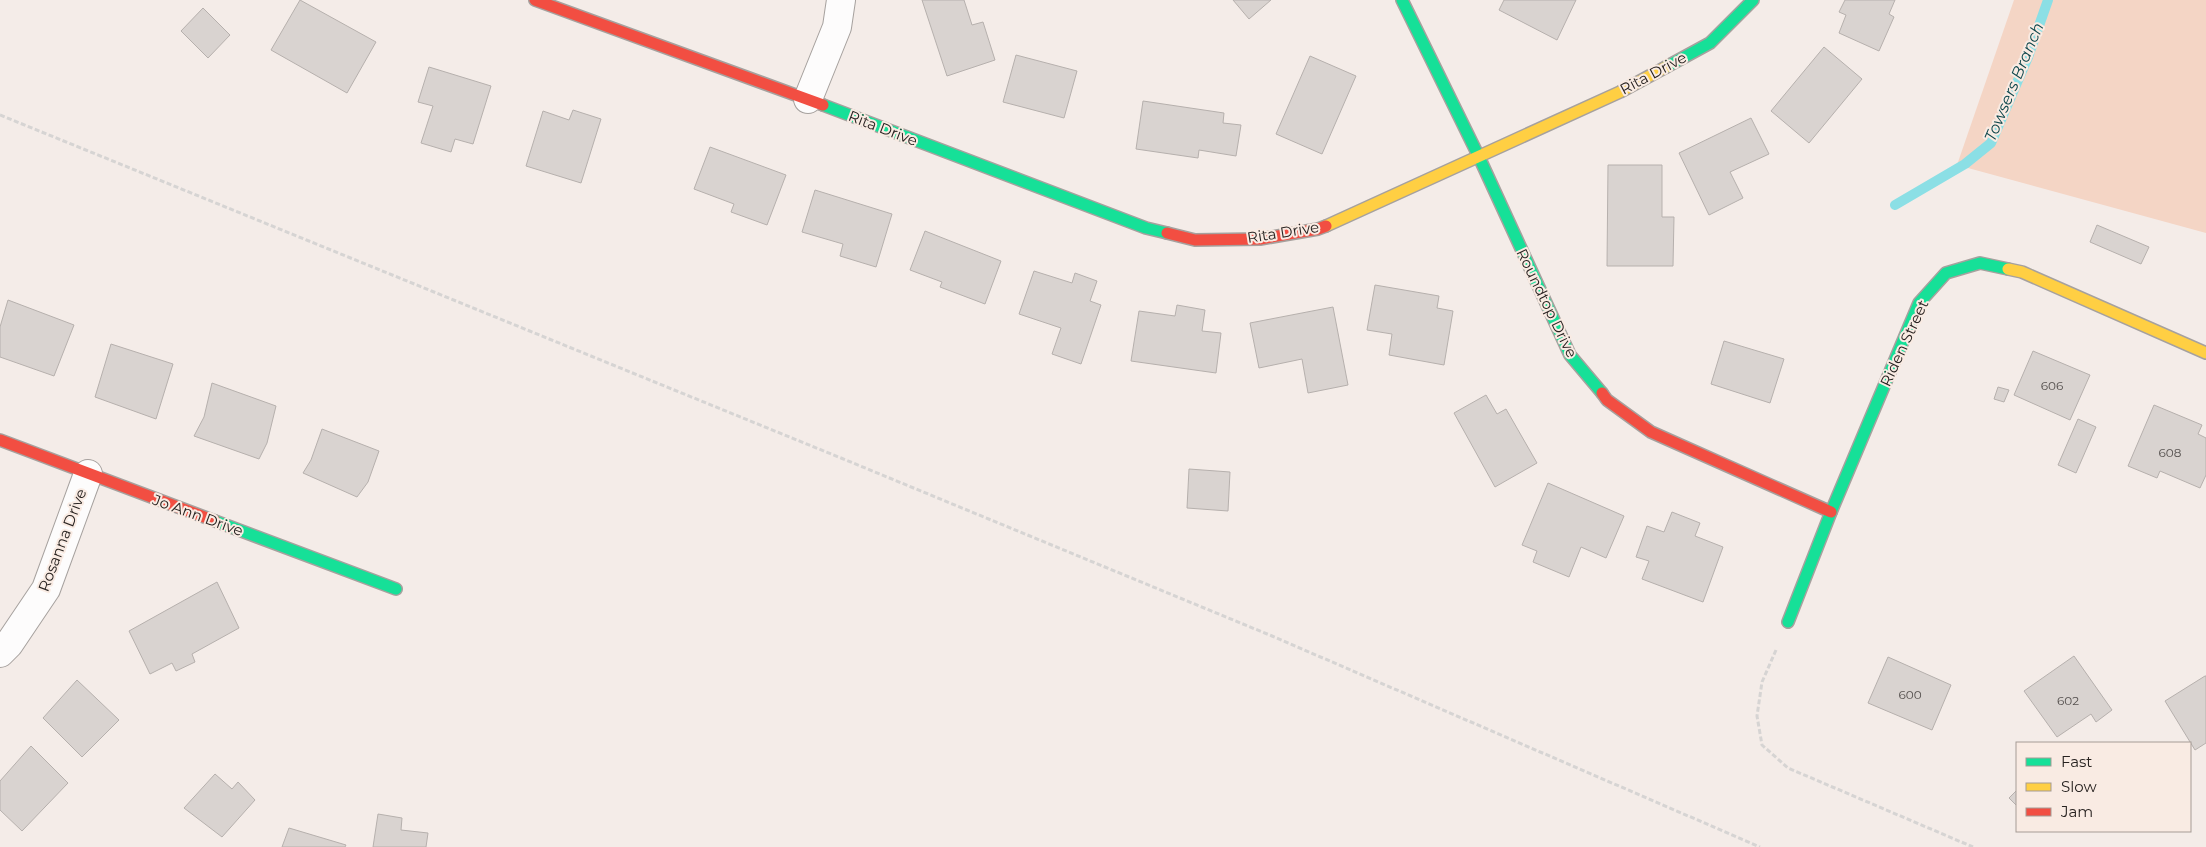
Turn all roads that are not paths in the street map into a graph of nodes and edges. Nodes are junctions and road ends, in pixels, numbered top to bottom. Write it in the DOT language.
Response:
graph roads {
  1 [pos="536,0"];
  2 [pos="841,0"];
  3 [pos="1402,0"];
  4 [pos="1753,0"];
  5 [pos="808,99"];
  6 [pos="1478,157"];
  7 [pos="2206,353"];
  8 [pos="0,440"];
  9 [pos="88,474"];
  10 [pos="1831,512"];
  11 [pos="396,589"];
  12 [pos="1788,622"];
  13 [pos="0,653"];
  1 -- 5 [label="street, Rita Drive"];
  2 -- 5 [label="street"];
  3 -- 6 [label="street, Roundtop Drive"];
  4 -- 6 [label="street, Rita Drive"];
  5 -- 6 [label="street, Rita Drive"];
  6 -- 10 [label="street, Roundtop Drive"];
  7 -- 10 [label="street, Riden Street"];
  8 -- 9 [label="street, Jo Ann Drive"];
  9 -- 11 [label="street, Jo Ann Drive"];
  9 -- 13 [label="street, Rosanna Drive"];
  10 -- 12 [label="street, Riden Street"];
}
